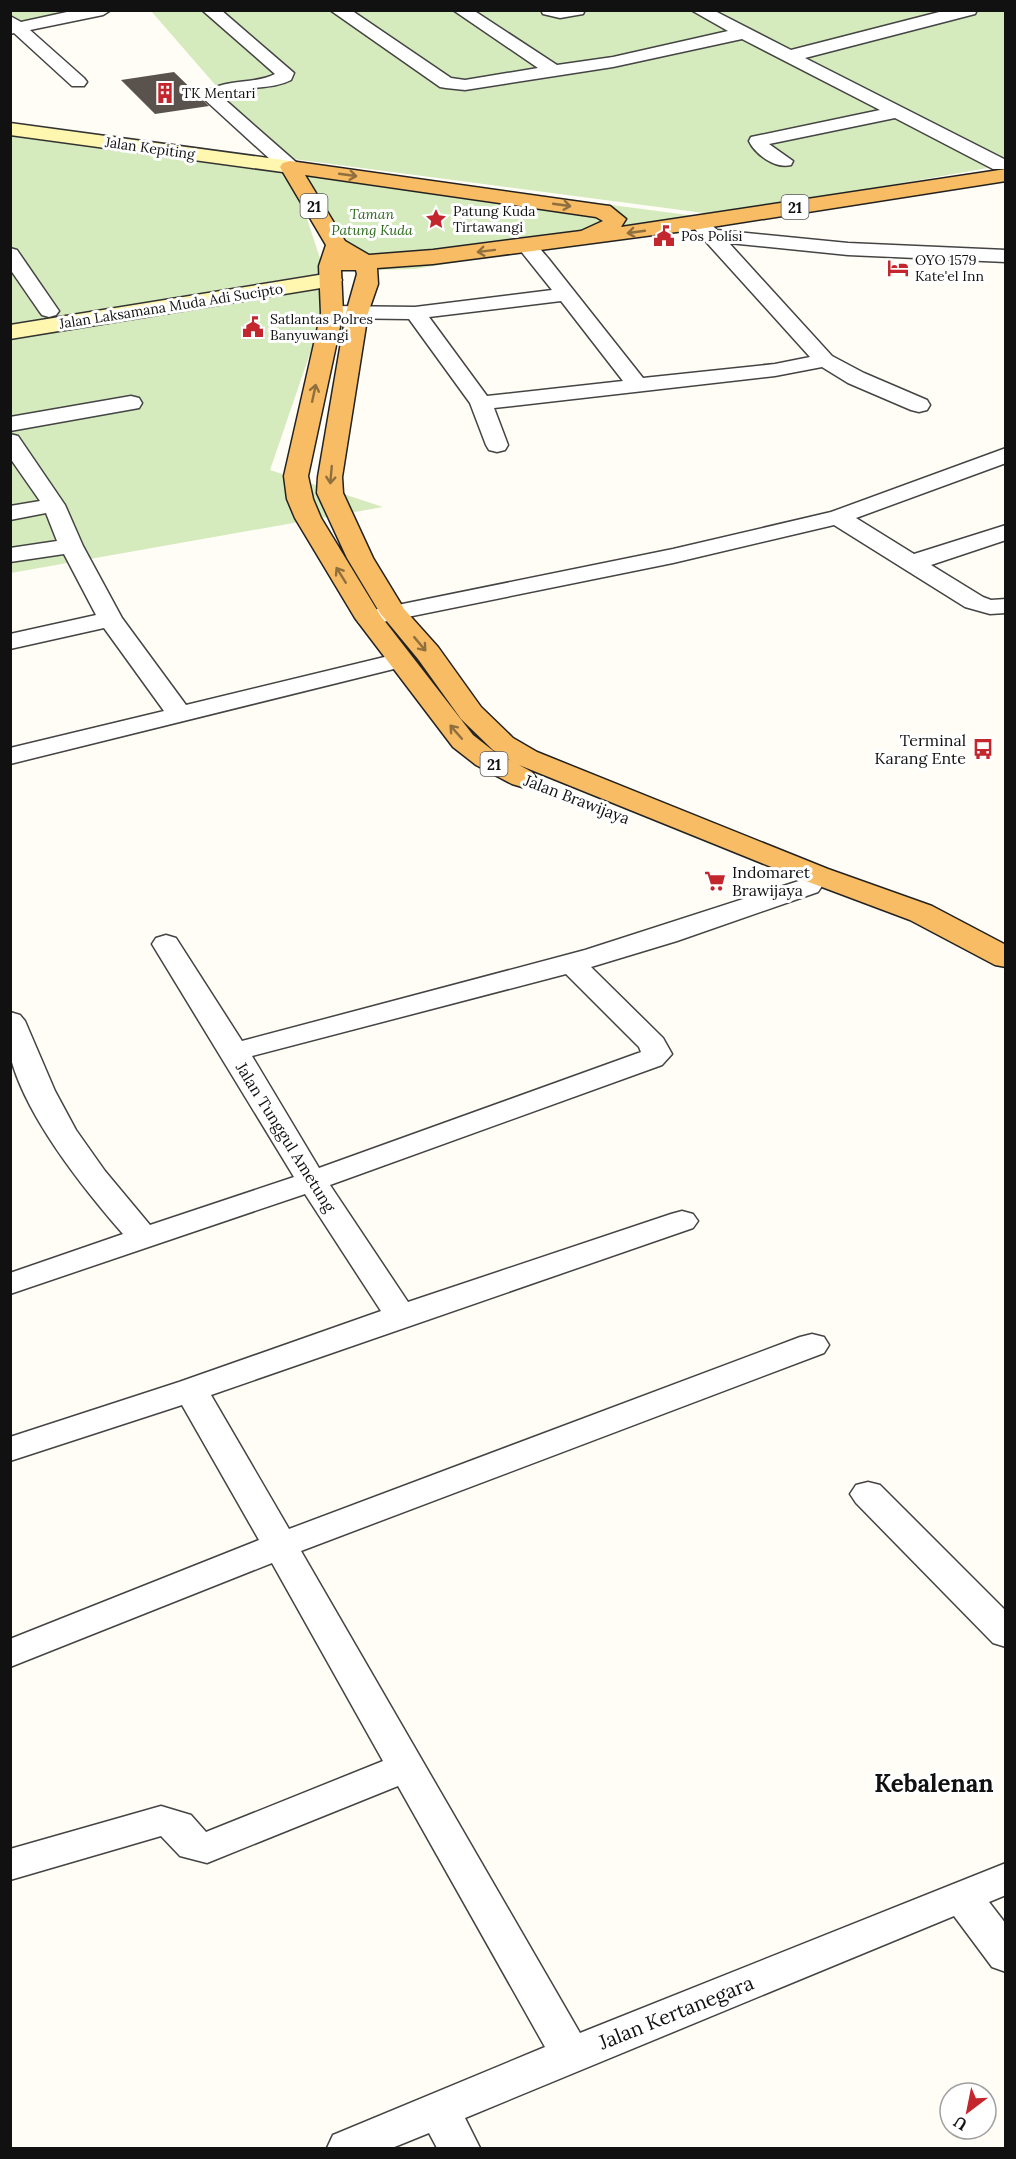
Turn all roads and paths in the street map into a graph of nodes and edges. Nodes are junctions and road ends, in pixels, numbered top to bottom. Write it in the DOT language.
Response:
graph roads {
  1 [pos="103,10"];
  2 [pos="210,10"];
  3 [pos="338,10"];
  4 [pos="462,10"];
  5 [pos="549,10"];
  6 [pos="577,10"];
  7 [pos="739,10"];
  8 [pos="969,10"];
  9 [pos="83,12"];
  10 [pos="705,14"];
  11 [pos="14,26"];
  12 [pos="744,33"];
  13 [pos="790,56"];
  14 [pos="554,71"];
  15 [pos="78,82"];
  16 [pos="899,112"];
  17 [pos="10,129"];
  18 [pos="784,161"];
  19 [pos="290,167"];
  20 [pos="1004,168"];
  21 [pos="602,211"];
  22 [pos="706,229"];
  23 [pos="585,237"];
  24 [pos="526,245"];
  25 [pos="10,254"];
  26 [pos="1005,256"];
  27 [pos="333,264"];
  28 [pos="366,268"];
  29 [pos="567,294"];
  30 [pos="49,311"];
  31 [pos="344,313"];
  32 [pos="415,313"];
  33 [pos="10,318"];
  34 [pos="10,332"];
  35 [pos="825,360"];
  36 [pos="637,385"];
  37 [pos="131,403"];
  38 [pos="481,403"];
  39 [pos="919,405"];
  40 [pos="10,424"];
  41 [pos="10,441"];
  42 [pos="497,445"];
  43 [pos="1005,455"];
  44 [pos="54,505"];
  45 [pos="10,513"];
  46 [pos="838,517"];
  47 [pos="1005,532"];
  48 [pos="71,546"];
  49 [pos="10,555"];
  50 [pos="912,563"];
  51 [pos="1005,606"];
  52 [pos="381,615"];
  53 [pos="111,619"];
  54 [pos="10,642"];
  55 [pos="401,660"];
  56 [pos="178,714"];
  57 [pos="10,756"];
  58 [pos="808,886"];
  59 [pos="166,944"];
  60 [pos="1005,958"];
  61 [pos="573,964"];
  62 [pos="1005,976"];
  63 [pos="10,1021"];
  64 [pos="234,1052"];
  65 [pos="17,1058"];
  66 [pos="312,1181"];
  67 [pos="682,1221"];
  68 [pos="144,1238"];
  69 [pos="10,1284"];
  70 [pos="401,1316"];
  71 [pos="812,1345"];
  72 [pos="191,1390"];
  73 [pos="10,1449"];
  74 [pos="868,1494"];
  75 [pos="280,1546"];
  76 [pos="1005,1634"];
  77 [pos="10,1654"];
  78 [pos="406,1767"];
  79 [pos="10,1865"];
  80 [pos="1005,1878"];
  81 [pos="962,1896"];
  82 [pos="1005,1956"];
  83 [pos="571,2055"];
  84 [pos="438,2110"];
  85 [pos="348,2148"];
  86 [pos="459,2148"];
  1 -- 9 [label="street"];
  2 -- 19 [label="street"];
  3 -- 14 [label="street"];
  4 -- 14 [label="street"];
  5 -- 6 [label="street"];
  7 -- 10 [label="street"];
  8 -- 13 [label="street"];
  9 -- 11 [label="street"];
  10 -- 12 [label="street"];
  11 -- 15 [label="street"];
  12 -- 13 [label="street"];
  12 -- 14 [label="street"];
  13 -- 16 [label="street"];
  16 -- 18 [label="street"];
  16 -- 20 [label="street"];
  17 -- 19 [label="main road, Jalan Kepiting"];
  19 -- 21 [label="highway, 21, one-way"];
  19 -- 27 [label="highway, 21"];
  20 -- 21 [label="highway, 21"];
  20 -- 22 [label="highway, 21"];
  21 -- 23 [label="highway"];
  22 -- 23 [label="highway, 21, one-way"];
  22 -- 26 [label="street"];
  22 -- 35 [label="street"];
  23 -- 24 [label="highway, 21"];
  24 -- 28 [label="highway, 21, one-way"];
  24 -- 29 [label="street"];
  25 -- 30 [label="street"];
  27 -- 28 [label="highway, 21"];
  27 -- 28 [label="highway, 21"];
  27 -- 30 [label="main road, Jalan Laksamana Muda Adi Sucipto"];
  27 -- 31 [label="highway, Jalan Brawijaya / 21"];
  27 -- 34 [label="main road, Jalan Laksamana Muda Adi Sucipto"];
  28 -- 31 [label="highway, Jalan Brawijaya / 21"];
  29 -- 32 [label="street"];
  29 -- 36 [label="street"];
  30 -- 33 [label="main road, Jalan Laksamana Muda Adi Sucipto"];
  31 -- 32 [label="street"];
  31 -- 52 [label="highway, Jalan Brawijaya / 21"];
  32 -- 38 [label="street"];
  35 -- 36 [label="street"];
  35 -- 39 [label="street"];
  36 -- 38 [label="street"];
  37 -- 40 [label="street"];
  38 -- 42 [label="street"];
  41 -- 44 [label="street"];
  43 -- 46 [label="street"];
  44 -- 45 [label="street"];
  44 -- 48 [label="street"];
  46 -- 50 [label="street"];
  46 -- 52 [label="street"];
  47 -- 50 [label="street"];
  48 -- 49 [label="street"];
  48 -- 53 [label="street"];
  50 -- 51 [label="street"];
  52 -- 55 [label="highway, Jalan Brawijaya / 21"];
  52 -- 60 [label="highway, Jalan Brawijaya / 21, one-way"];
  53 -- 54 [label="street"];
  53 -- 56 [label="street"];
  55 -- 56 [label="street"];
  58 -- 55 [label="highway, Jalan Brawijaya / 21, one-way"];
  56 -- 57 [label="street"];
  58 -- 61 [label="street, Jalan Tunggul Ametung"];
  58 -- 62 [label="highway, Jalan Brawijaya / 21"];
  59 -- 64 [label="street"];
  61 -- 64 [label="street, Jalan Tunggul Ametung"];
  61 -- 66 [label="street"];
  63 -- 65 [label="street"];
  64 -- 66 [label="street, Jalan Tunggul Ametung"];
  65 -- 68 [label="street"];
  66 -- 68 [label="street"];
  66 -- 70 [label="street, Jalan Tunggul Ametung"];
  67 -- 70 [label="street"];
  68 -- 69 [label="street"];
  70 -- 72 [label="street"];
  71 -- 75 [label="street"];
  72 -- 73 [label="street"];
  72 -- 75 [label="street"];
  74 -- 76 [label="street"];
  75 -- 77 [label="street"];
  75 -- 78 [label="street"];
  78 -- 79 [label="street"];
  78 -- 83 [label="street"];
  80 -- 81 [label="street, Jalan Kertanegara"];
  81 -- 82 [label="street"];
  81 -- 83 [label="street, Jalan Kertanegara"];
  83 -- 84 [label="street, Jalan Kertanegara"];
  84 -- 85 [label="street, Jalan Kertanegara"];
  84 -- 86 [label="street"];
}
